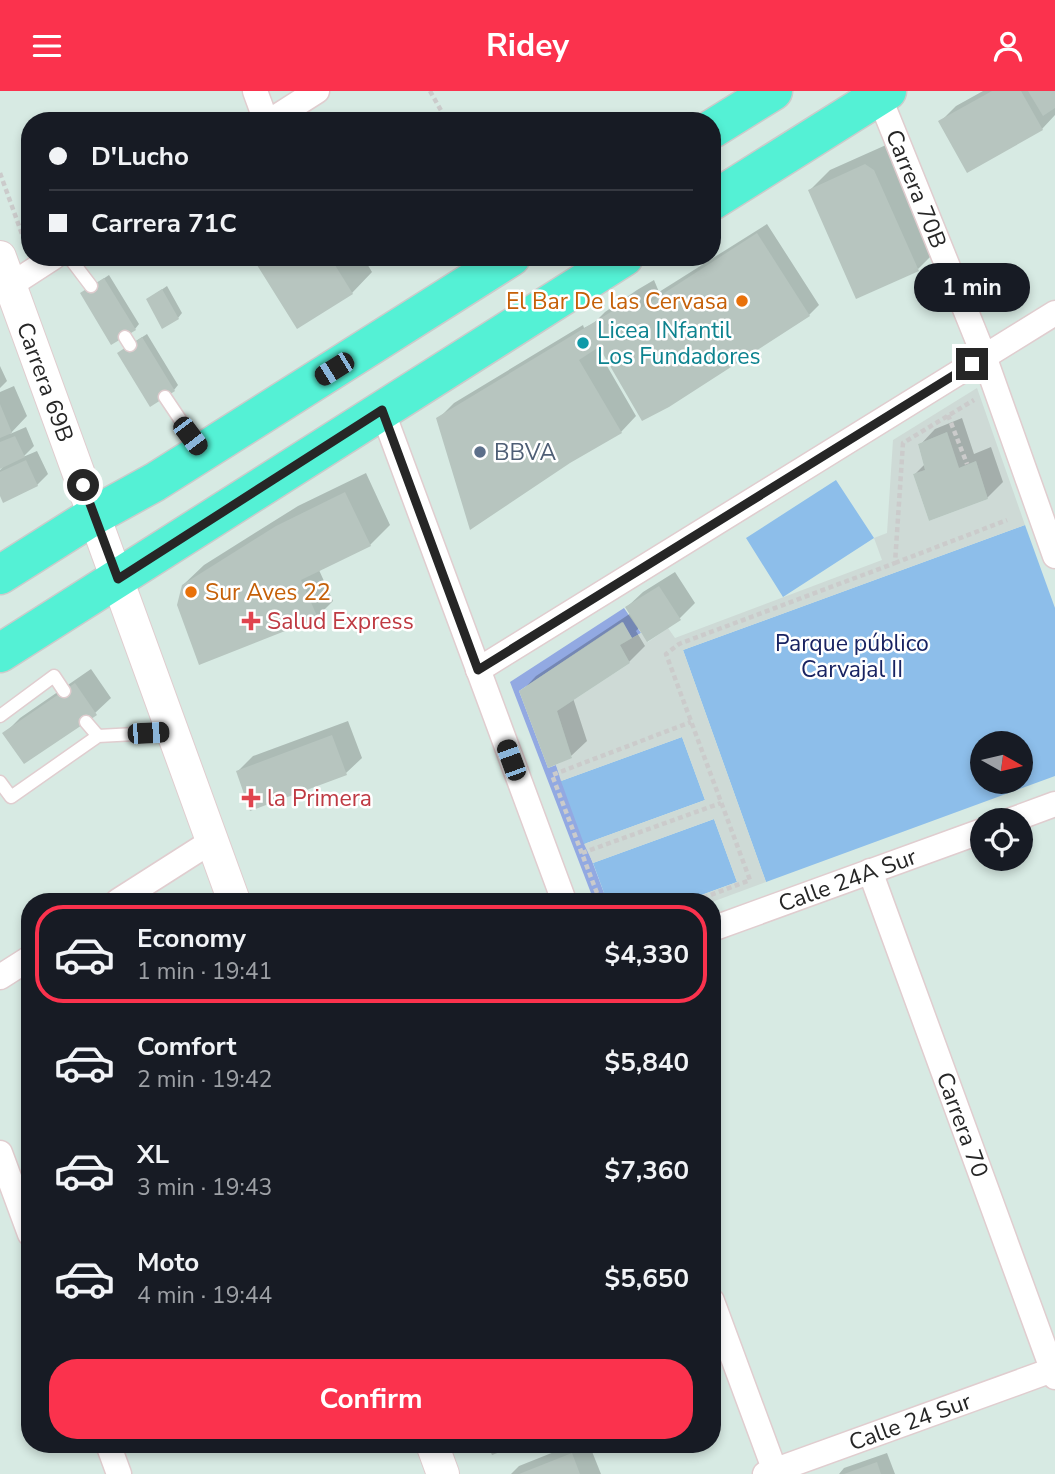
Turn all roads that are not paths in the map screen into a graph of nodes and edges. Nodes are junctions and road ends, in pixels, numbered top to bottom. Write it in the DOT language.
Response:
graph roads {
  1 [pos="255,91"];
  2 [pos="317,91"];
  3 [pos="773,91"];
  4 [pos="883,93"];
  5 [pos="264,112"];
  6 [pos="283,112"];
  7 [pos="721,123"];
  8 [pos="721,195"];
  9 [pos="76,266"];
  10 [pos="497,266"];
  11 [pos="610,266"];
  12 [pos="9,269"];
  13 [pos="91,286"];
  14 [pos="1055,313"];
  15 [pos="984,356"];
  16 [pos="165,397"];
  17 [pos="382,410"];
  18 [pos="202,452"];
  19 [pos="95,515"];
  20 [pos="1054,548"];
  21 [pos="0,575"];
  22 [pos="118,579"];
  23 [pos="0,653"];
  24 [pos="478,670"];
  25 [pos="64,691"];
  26 [pos="0,716"];
  27 [pos="86,722"];
  28 [pos="173,732"];
  29 [pos="98,736"];
  30 [pos="0,782"];
  31 [pos="1055,804"];
  32 [pos="1033,812"];
  33 [pos="970,835"];
  34 [pos="212,841"];
  35 [pos="870,871"];
  36 [pos="131,893"];
  37 [pos="231,893"];
  38 [pos="561,893"];
  39 [pos="721,926"];
  40 [pos="21,964"];
  41 [pos="0,977"];
  42 [pos="0,1153"];
  43 [pos="21,1210"];
  44 [pos="721,1327"];
  45 [pos="1054,1372"];
  46 [pos="111,1453"];
  47 [pos="435,1453"];
  48 [pos="772,1473"];
  49 [pos="119,1474"];
  50 [pos="443,1474"];
  1 -- 5 [label="street"];
  2 -- 6 [label="street"];
  3 -- 7 [label="main road"];
  4 -- 8 [label="main road"];
  4 -- 15 [label="street, Carrera 70B"];
  9 -- 13 [label="lane"];
  10 -- 18 [label="main road"];
  11 -- 17 [label="main road"];
  12 -- 19 [label="street, Carrera 69B"];
  14 -- 15 [label="street"];
  15 -- 20 [label="street, Carrera 70B"];
  15 -- 24 [label="street"];
  16 -- 18 [label="lane"];
  17 -- 22 [label="main road"];
  17 -- 24 [label="street"];
  18 -- 19 [label="main road"];
  19 -- 21 [label="main road"];
  19 -- 22 [label="street, Carrera 69B"];
  22 -- 23 [label="main road"];
  22 -- 28 [label="street, Carrera 69B"];
  24 -- 38 [label="street"];
  25 -- 26 [label="lane"];
  27 -- 29 [label="lane"];
  28 -- 29 [label="lane"];
  28 -- 34 [label="street, Carrera 69B"];
  29 -- 30 [label="lane"];
  31 -- 32 [label="street"];
  33 -- 35 [label="street, Calle 24A Sur"];
  34 -- 36 [label="street"];
  34 -- 37 [label="street, Carrera 69B"];
  35 -- 39 [label="street, Calle 24A Sur"];
  35 -- 45 [label="street, Carrera 70"];
  40 -- 41 [label="street"];
  42 -- 43 [label="street"];
  44 -- 48 [label="street"];
  45 -- 48 [label="street, Calle 24 Sur"];
  46 -- 49 [label="street"];
  47 -- 50 [label="street"];
}
